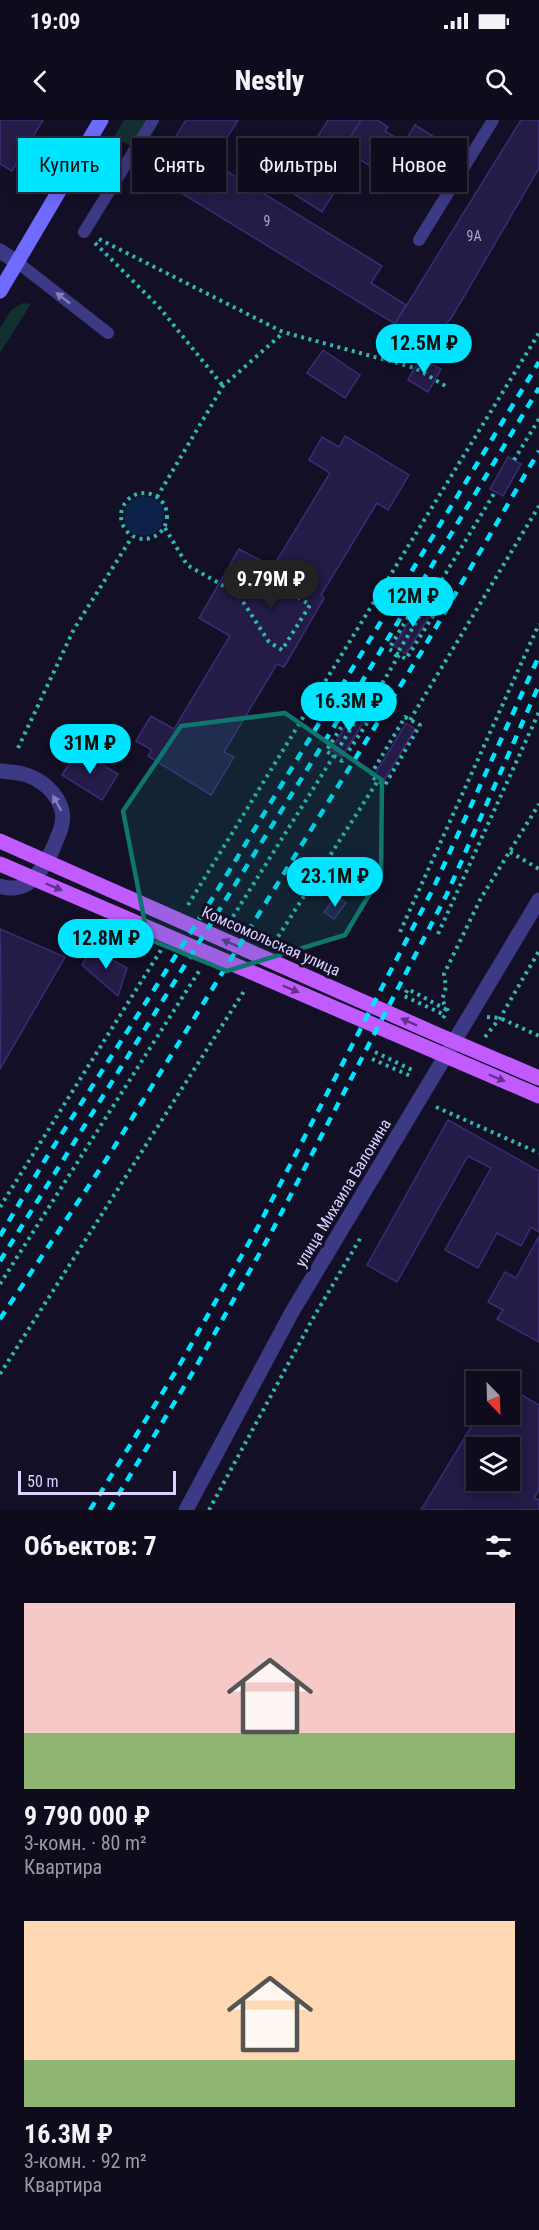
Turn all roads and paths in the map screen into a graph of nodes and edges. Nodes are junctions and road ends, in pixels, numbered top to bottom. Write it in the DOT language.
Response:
graph roads {
  1 [pos="101,120"];
  2 [pos="153,120"];
  3 [pos="493,120"];
  4 [pos="84,232"];
  5 [pos="419,240"];
  6 [pos="0,251"];
  7 [pos="17,262"];
  8 [pos="0,291"];
  9 [pos="284,332"];
  10 [pos="108,333"];
  11 [pos="539,333"];
  12 [pos="223,386"];
  13 [pos="449,388"];
  14 [pos="539,419"];
  15 [pos="514,460"];
  16 [pos="495,492"];
  17 [pos="157,497"];
  18 [pos="539,506"];
  19 [pos="165,528"];
  20 [pos="132,537"];
  21 [pos="238,594"];
  22 [pos="429,603"];
  23 [pos="539,624"];
  24 [pos="397,656"];
  25 [pos="367,703"];
  26 [pos="367,709"];
  27 [pos="539,712"];
  28 [pos="410,720"];
  29 [pos="18,748"];
  30 [pos="334,756"];
  31 [pos="0,771"];
  32 [pos="378,780"];
  33 [pos="539,804"];
  34 [pos="0,841"];
  35 [pos="510,852"];
  36 [pos="0,864"];
  37 [pos="539,869"];
  38 [pos="0,886"];
  39 [pos="539,900"];
  40 [pos="182,915"];
  41 [pos="226,928"];
  42 [pos="400,932"];
  43 [pos="438,934"];
  44 [pos="163,946"];
  45 [pos="539,951"];
  46 [pos="269,952"];
  47 [pos="207,958"];
  48 [pos="250,982"];
  49 [pos="445,1015"];
  50 [pos="500,1018"];
  51 [pos="539,1036"];
  52 [pos="481,1044"];
  53 [pos="375,1053"];
  54 [pos="372,1059"];
  55 [pos="412,1070"];
  56 [pos="410,1076"];
  57 [pos="539,1078"];
  58 [pos="539,1096"];
  59 [pos="439,1101"];
  60 [pos="436,1107"];
  61 [pos="430,1117"];
  62 [pos="539,1153"];
  63 [pos="0,1207"];
  64 [pos="365,1229"];
  65 [pos="0,1284"];
  66 [pos="0,1374"];
  67 [pos="186,1510"];
  68 [pos="209,1510"];
  1 -- 7 [label="main road"];
  2 -- 4 [label="lane"];
  3 -- 5 [label="lane"];
  4 -- 9 [label="path"];
  4 -- 12 [label="path"];
  6 -- 7 [label="street"];
  7 -- 8 [label="main road"];
  10 -- 7 [label="lane, one-way"];
  9 -- 12 [label="path"];
  9 -- 13 [label="path"];
  11 -- 40 [label="path"];
  12 -- 17 [label="path"];
  14 -- 15 [label="path"];
  16 -- 22 [label="path"];
  17 -- 19 [label="path"];
  17 -- 20 [label="path"];
  18 -- 28 [label="path"];
  19 -- 20 [label="path"];
  19 -- 21 [label="path"];
  20 -- 29 [label="path"];
  21 -- 21 [label="path"];
  22 -- 24 [label="path"];
  22 -- 24 [label="path"];
  22 -- 24 [label="path"];
  23 -- 42 [label="path"];
  24 -- 26 [label="path"];
  25 -- 30 [label="path"];
  26 -- 30 [label="path"];
  26 -- 30 [label="path"];
  27 -- 43 [label="path"];
  28 -- 32 [label="path"];
  28 -- 32 [label="path"];
  30 -- 41 [label="path"];
  38 -- 31 [label="street, one-way"];
  32 -- 46 [label="path"];
  33 -- 35 [label="path"];
  57 -- 34 [label="main road, Комсомольская улица, one-way"];
  35 -- 37 [label="path"];
  35 -- 49 [label="path"];
  36 -- 58 [label="main road, one-way"];
  39 -- 67 [label="street, улица Михаила Балонина"];
  44 -- 63 [label="path"];
  45 -- 50 [label="path"];
  47 -- 65 [label="path"];
  48 -- 66 [label="path"];
  50 -- 51 [label="path"];
  50 -- 52 [label="path"];
  53 -- 55 [label="path"];
  54 -- 56 [label="path"];
  59 -- 60 [label="path"];
  60 -- 61 [label="path"];
  60 -- 62 [label="path"];
  64 -- 68 [label="path"];
}
